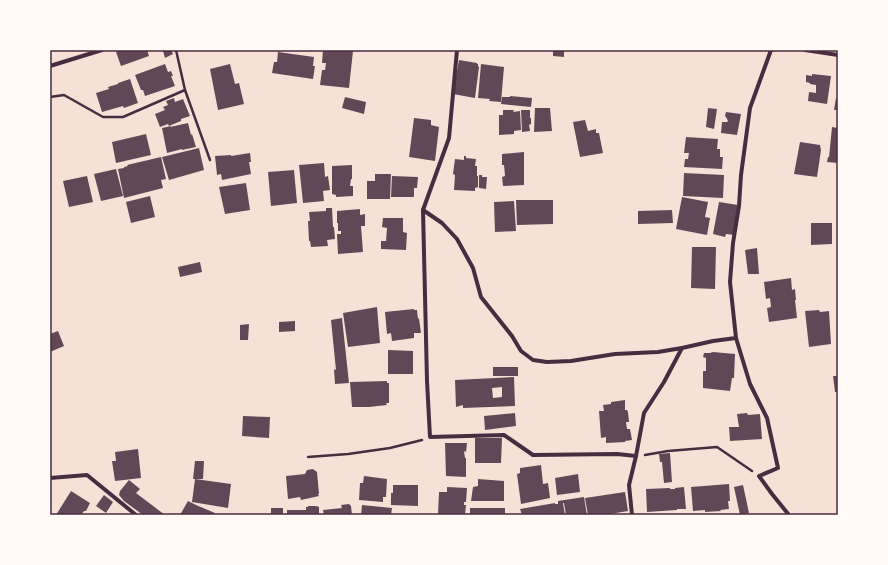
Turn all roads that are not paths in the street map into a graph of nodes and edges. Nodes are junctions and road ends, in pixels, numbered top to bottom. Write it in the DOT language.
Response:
graph roads {
  1 [pos="102,50"];
  2 [pos="457,50"];
  3 [pos="771,50"];
  4 [pos="805,50"];
  5 [pos="838,55"];
  6 [pos="50,66"];
  7 [pos="423,210"];
  8 [pos="736,338"];
  9 [pos="682,348"];
  10 [pos="636,456"];
  11 [pos="50,478"];
  12 [pos="136,515"];
  13 [pos="632,515"];
  14 [pos="789,515"];
  1 -- 6 [label="street"];
  2 -- 7 [label="street"];
  3 -- 8 [label="street"];
  4 -- 5 [label="street"];
  7 -- 9 [label="street"];
  7 -- 10 [label="street"];
  8 -- 9 [label="street"];
  8 -- 14 [label="street"];
  9 -- 10 [label="street"];
  10 -- 13 [label="street"];
  11 -- 12 [label="street"];
}
